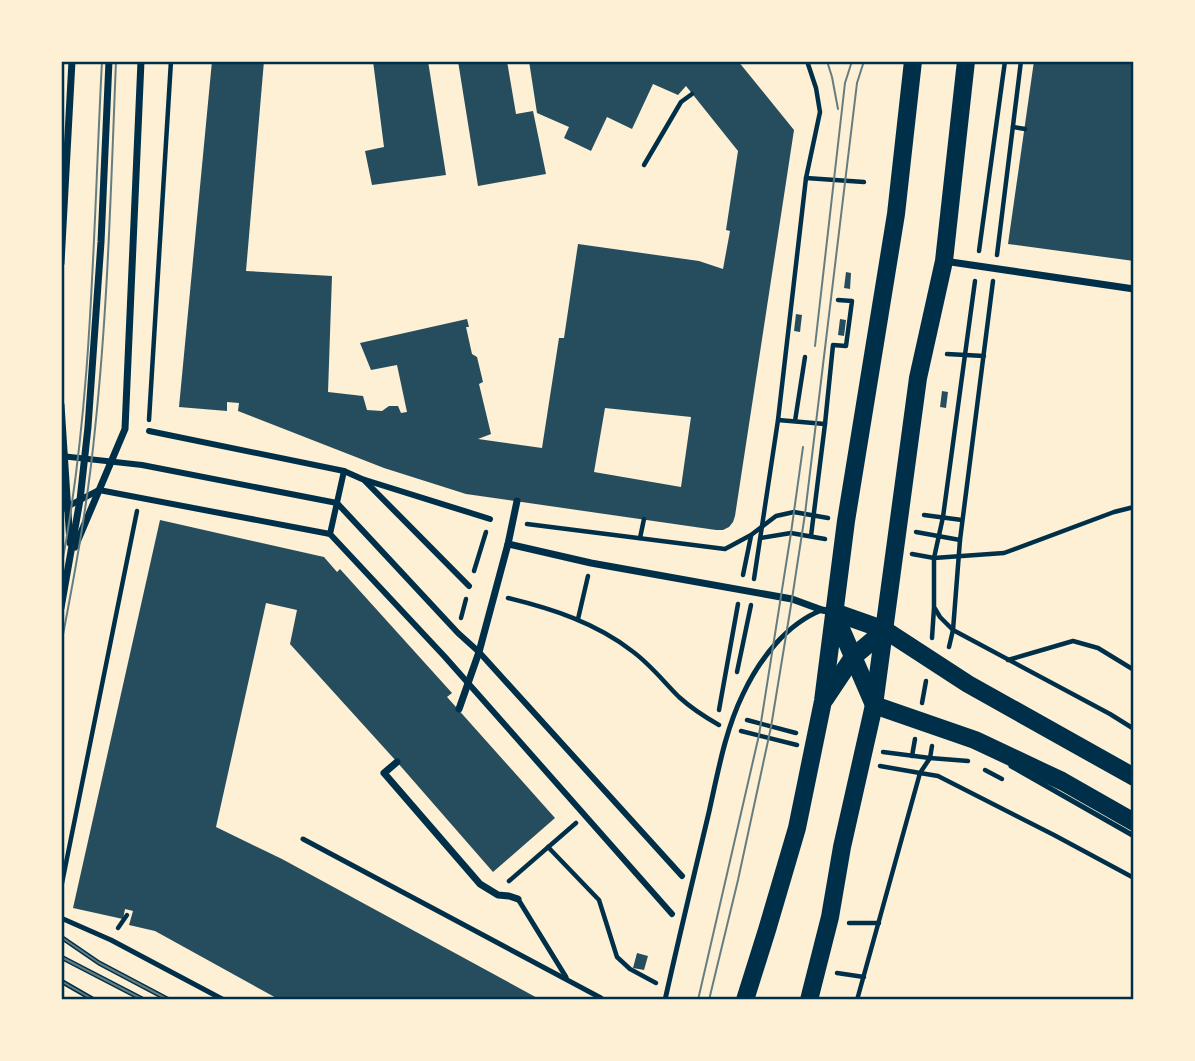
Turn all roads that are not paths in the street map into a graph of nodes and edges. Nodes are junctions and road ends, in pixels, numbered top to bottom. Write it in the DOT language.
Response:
graph roads {
  1 [pos="72,61"];
  2 [pos="109,61"];
  3 [pos="142,61"];
  4 [pos="913,61"];
  5 [pos="966,61"];
  6 [pos="944,261"];
  7 [pos="61,263"];
  8 [pos="1134,289"];
  9 [pos="61,405"];
  10 [pos="149,431"];
  11 [pos="63,456"];
  12 [pos="85,458"];
  13 [pos="111,461"];
  14 [pos="344,471"];
  15 [pos="362,479"];
  16 [pos="99,490"];
  17 [pos="80,500"];
  18 [pos="517,501"];
  19 [pos="337,503"];
  20 [pos="64,508"];
  21 [pos="490,519"];
  22 [pos="330,534"];
  23 [pos="508,544"];
  24 [pos="71,558"];
  25 [pos="470,586"];
  26 [pos="61,608"];
  27 [pos="828,611"];
  28 [pos="885,630"];
  29 [pos="479,652"];
  30 [pos="853,657"];
  31 [pos="468,683"];
  32 [pos="823,701"];
  33 [pos="874,705"];
  34 [pos="459,709"];
  35 [pos="975,740"];
  36 [pos="397,762"];
  37 [pos="1134,777"];
  38 [pos="1134,822"];
  39 [pos="1134,836"];
  40 [pos="303,839"];
  41 [pos="682,876"];
  42 [pos="518,899"];
  43 [pos="672,914"];
  44 [pos="61,918"];
  45 [pos="61,937"];
  46 [pos="61,957"];
  47 [pos="568,980"];
  48 [pos="61,981"];
  49 [pos="600,998"];
  50 [pos="94,1000"];
  51 [pos="144,1000"];
  52 [pos="169,1000"];
  53 [pos="224,1000"];
  54 [pos="665,1000"];
  55 [pos="745,1000"];
  56 [pos="809,1000"];
  1 -- 7 [label="street"];
  2 -- 12 [label="street"];
  3 -- 13 [label="street"];
  4 -- 27 [label="main road"];
  5 -- 6 [label="main road"];
  6 -- 8 [label="street"];
  6 -- 28 [label="main road"];
  9 -- 11 [label="street"];
  10 -- 14 [label="street"];
  11 -- 12 [label="street"];
  11 -- 20 [label="street"];
  12 -- 13 [label="street"];
  12 -- 17 [label="street"];
  13 -- 16 [label="street"];
  13 -- 19 [label="street"];
  14 -- 15 [label="street"];
  14 -- 19 [label="street"];
  15 -- 21 [label="street"];
  15 -- 25 [label="street"];
  16 -- 17 [label="street"];
  16 -- 22 [label="street"];
  16 -- 24 [label="street"];
  17 -- 20 [label="street"];
  17 -- 24 [label="street"];
  18 -- 23 [label="street"];
  19 -- 22 [label="street"];
  19 -- 29 [label="street"];
  20 -- 24 [label="street"];
  22 -- 31 [label="street"];
  23 -- 27 [label="street"];
  23 -- 29 [label="street"];
  24 -- 26 [label="street"];
  27 -- 28 [label="main road"];
  27 -- 30 [label="main road"];
  27 -- 32 [label="main road"];
  27 -- 54 [label="lane"];
  28 -- 30 [label="main road"];
  28 -- 33 [label="main road"];
  28 -- 37 [label="main road"];
  29 -- 31 [label="street"];
  29 -- 41 [label="street"];
  30 -- 32 [label="main road"];
  30 -- 33 [label="main road"];
  31 -- 34 [label="street"];
  31 -- 43 [label="street"];
  32 -- 55 [label="main road"];
  33 -- 35 [label="main road"];
  33 -- 56 [label="main road"];
  35 -- 38 [label="main road"];
  35 -- 39 [label="lane"];
  36 -- 42 [label="street"];
  40 -- 47 [label="lane"];
  42 -- 47 [label="lane"];
  44 -- 53 [label="lane"];
  45 -- 52 [label="lane"];
  46 -- 51 [label="lane"];
  47 -- 49 [label="lane"];
  48 -- 50 [label="lane"];
}
